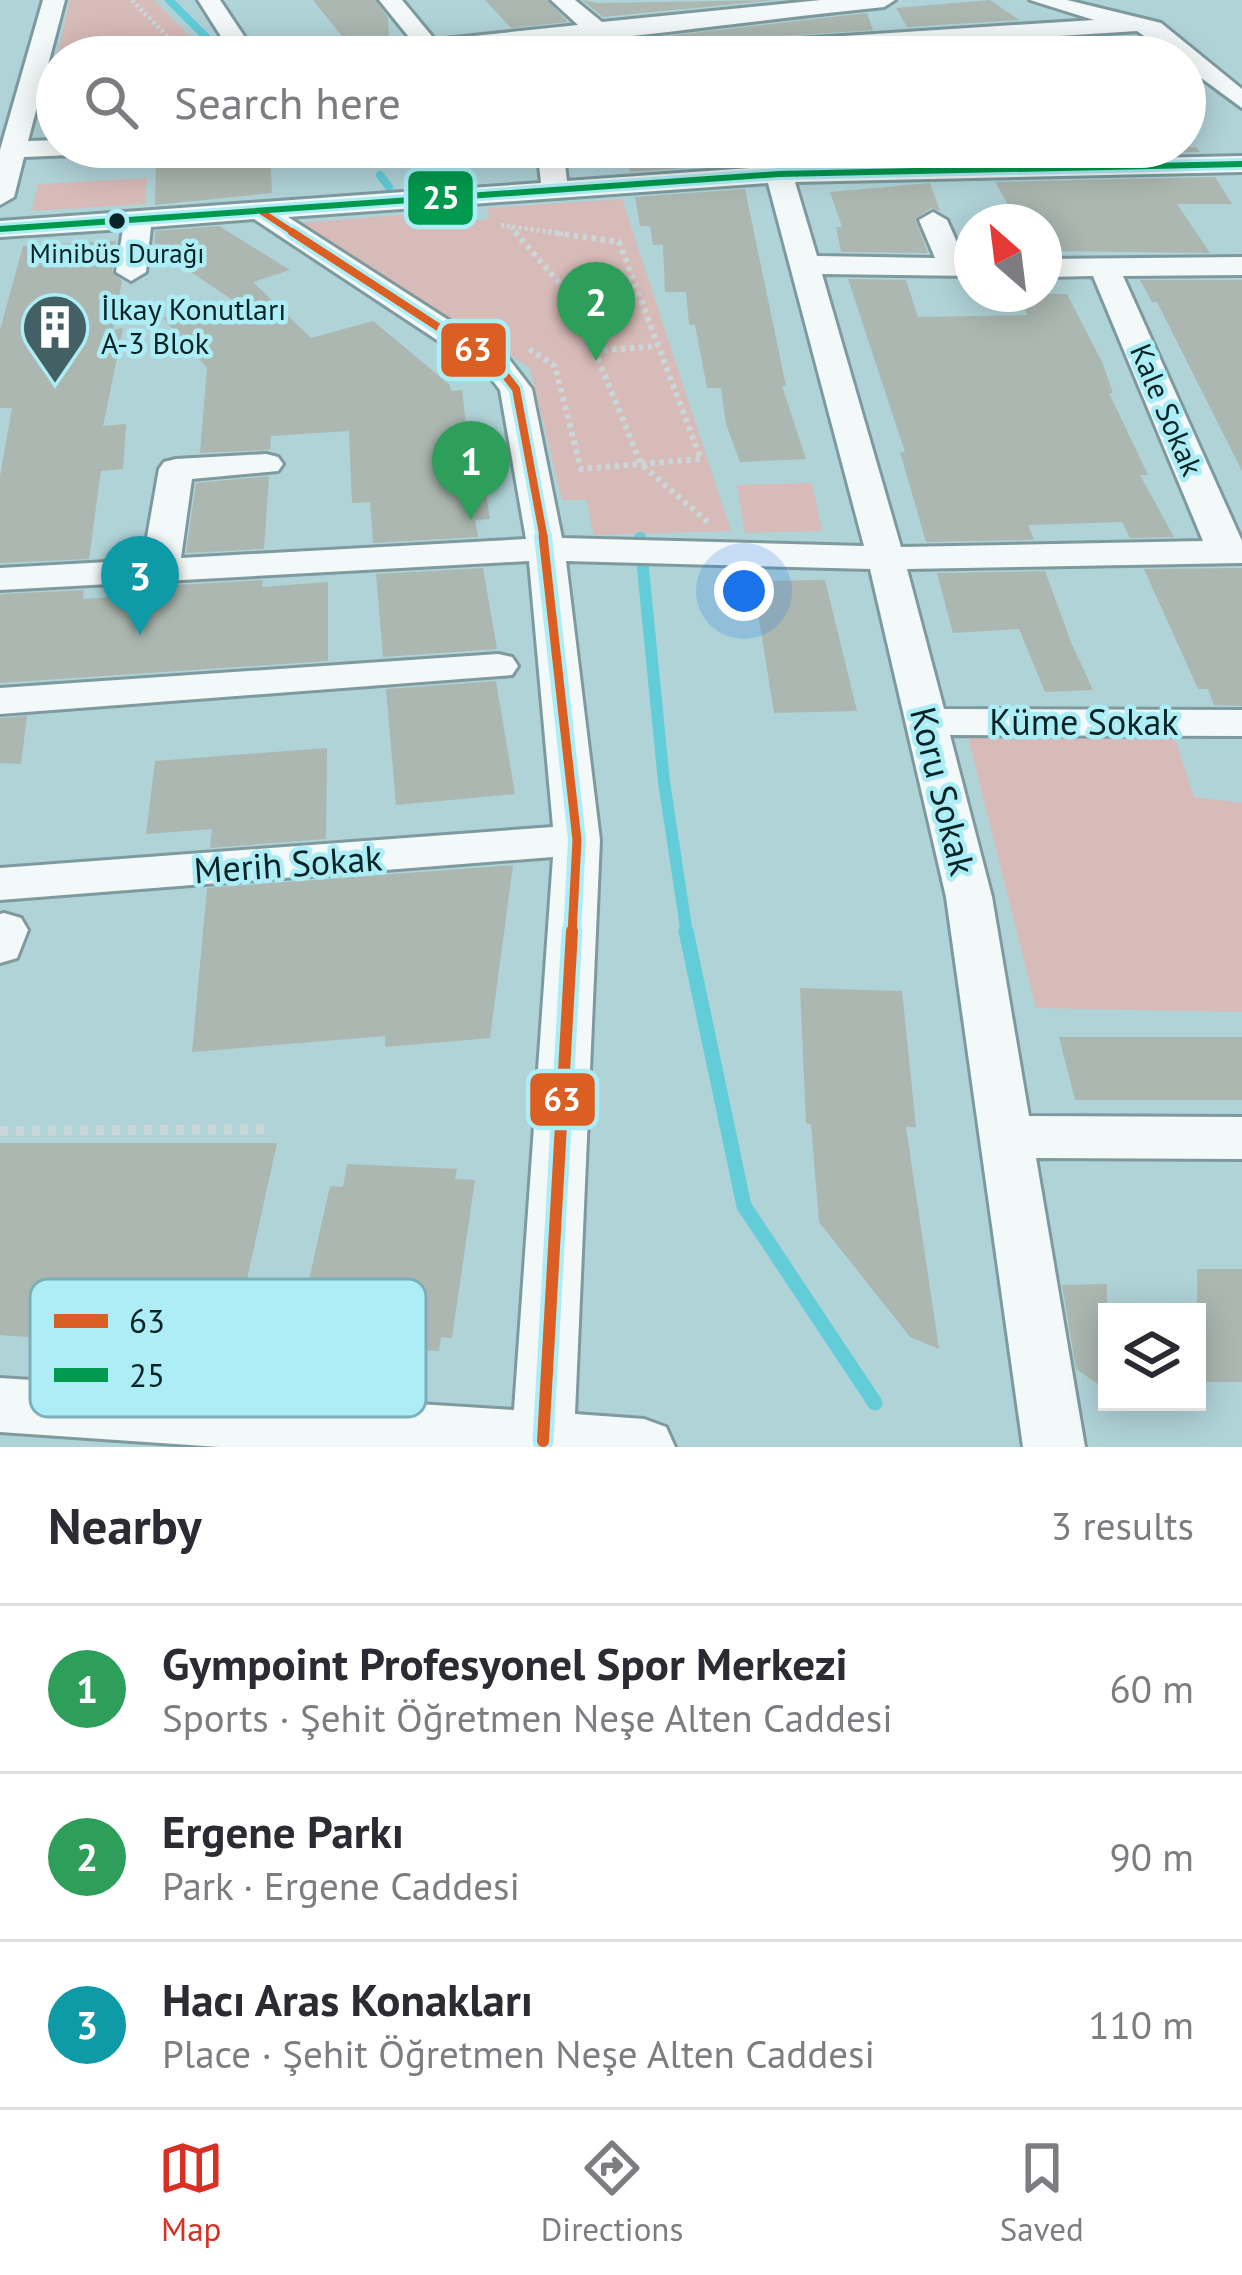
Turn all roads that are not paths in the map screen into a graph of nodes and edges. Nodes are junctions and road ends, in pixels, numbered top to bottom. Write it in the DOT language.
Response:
graph roads {
  1 [pos="54,0"];
  2 [pos="209,0"];
  3 [pos="390,0"];
  4 [pos="562,0"];
  5 [pos="884,0"];
  6 [pos="1061,2"];
  7 [pos="731,15"];
  8 [pos="1137,24"];
  9 [pos="599,31"];
  10 [pos="44,36"];
  11 [pos="232,36"];
  12 [pos="420,36"];
  13 [pos="580,36"];
  14 [pos="742,36"];
  15 [pos="977,36"];
  16 [pos="1163,36"];
  17 [pos="36,64"];
  18 [pos="1206,72"];
  19 [pos="1232,93"];
  20 [pos="36,99"];
  21 [pos="26,100"];
  22 [pos="10,136"];
  23 [pos="1206,164"];
  24 [pos="1242,164"];
  25 [pos="437,168"];
  26 [pos="552,168"];
  27 [pos="714,168"];
  28 [pos="777,168"];
  29 [pos="555,189"];
  30 [pos="0,197"];
  31 [pos="447,197"];
  32 [pos="262,212"];
  33 [pos="138,220"];
  34 [pos="933,220"];
  35 [pos="0,229"];
  36 [pos="954,253"];
  37 [pos="803,265"];
  38 [pos="1242,266"];
  39 [pos="954,267"];
  40 [pos="1062,268"];
  41 [pos="1105,269"];
  42 [pos="131,272"];
  43 [pos="266,464"];
  44 [pos="546,549"];
  45 [pos="1234,552"];
  46 [pos="886,558"];
  47 [pos="160,570"];
  48 [pos="0,579"];
  49 [pos="499,666"];
  50 [pos="0,700"];
  51 [pos="927,722"];
  52 [pos="1242,723"];
  53 [pos="577,840"];
  54 [pos="1,920"];
  55 [pos="1003,1137"];
  56 [pos="1242,1138"];
  57 [pos="6,1419"];
  58 [pos="507,1443"];
  59 [pos="644,1447"];
  60 [pos="1054,1447"];
  1 -- 10 [label="street"];
  2 -- 11 [label="street"];
  3 -- 12 [label="street"];
  4 -- 9 [label="street"];
  5 -- 7 [label="street"];
  6 -- 8 [label="street"];
  7 -- 9 [label="street"];
  7 -- 14 [label="street"];
  8 -- 15 [label="street"];
  8 -- 16 [label="street"];
  9 -- 13 [label="street"];
  17 -- 21 [label="street"];
  18 -- 19 [label="street"];
  20 -- 21 [label="street"];
  21 -- 22 [label="street"];
  22 -- 30 [label="street"];
  23 -- 24 [label="street"];
  25 -- 31 [label="street"];
  26 -- 29 [label="street"];
  27 -- 29 [label="street"];
  28 -- 37 [label="street, Koru Sokak"];
  29 -- 31 [label="street"];
  31 -- 32 [label="street"];
  32 -- 33 [label="street"];
  32 -- 44 [label="street"];
  33 -- 35 [label="street"];
  33 -- 42 [label="street"];
  34 -- 36 [label="street"];
  37 -- 39 [label="street"];
  37 -- 46 [label="street, Koru Sokak"];
  38 -- 41 [label="street"];
  40 -- 41 [label="street"];
  41 -- 45 [label="street, Kale Sokak"];
  43 -- 47 [label="street"];
  44 -- 46 [label="street"];
  44 -- 47 [label="street"];
  44 -- 53 [label="street"];
  45 -- 46 [label="street"];
  46 -- 51 [label="street, Koru Sokak"];
  47 -- 48 [label="street"];
  49 -- 50 [label="street"];
  51 -- 52 [label="street, Küme Sokak"];
  51 -- 55 [label="street, Koru Sokak"];
  53 -- 54 [label="street, Merih Sokak"];
  53 -- 58 [label="street"];
  55 -- 56 [label="street"];
  55 -- 60 [label="street, Koru Sokak"];
  57 -- 58 [label="street"];
  58 -- 59 [label="street"];
}
